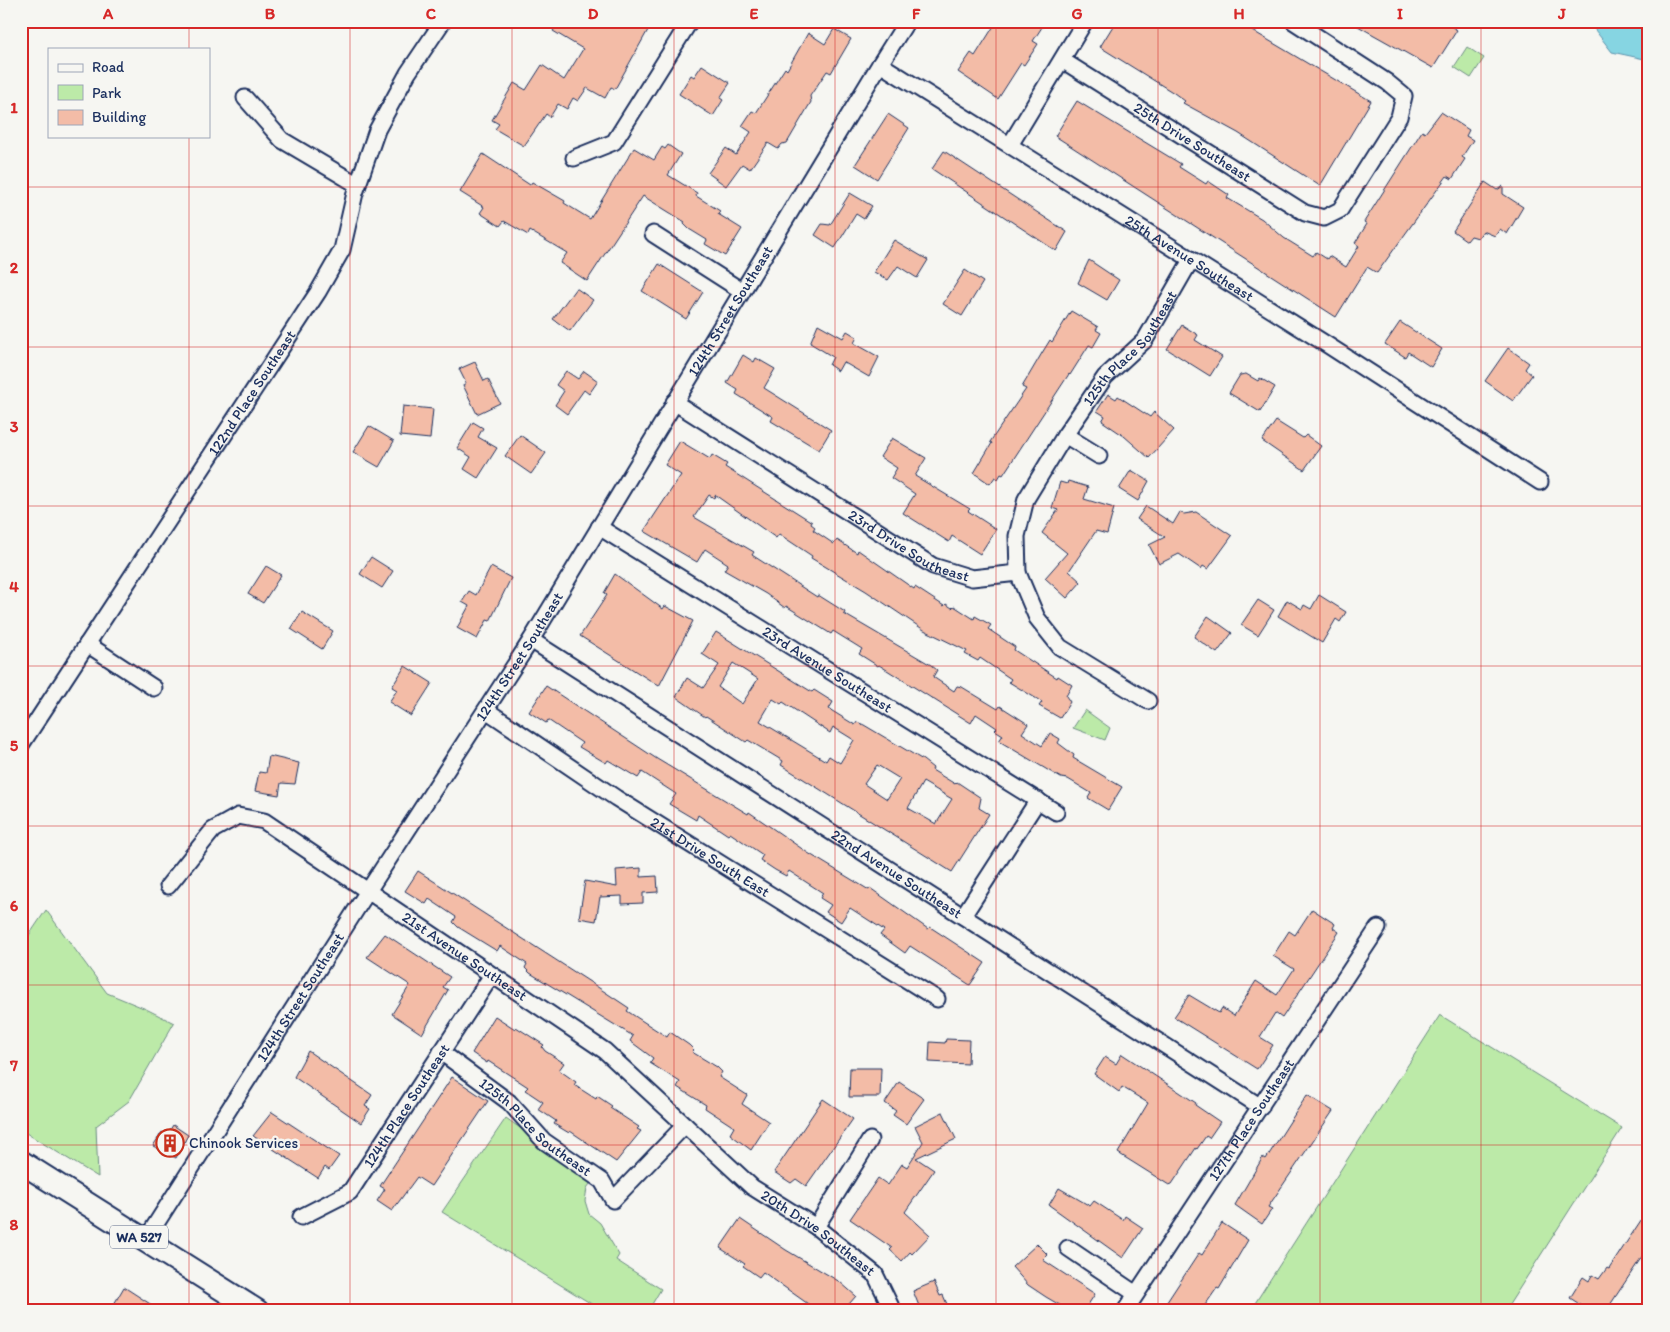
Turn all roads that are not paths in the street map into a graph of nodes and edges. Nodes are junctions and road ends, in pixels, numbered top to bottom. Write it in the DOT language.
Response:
graph roads {
  1 [pos="443,21"];
  2 [pos="690,21"];
  3 [pos="907,21"];
  4 [pos="1085,21"];
  5 [pos="1293,21"];
  6 [pos="1062,60"];
  7 [pos="880,64"];
  8 [pos="245,98"];
  9 [pos="1010,145"];
  10 [pos="574,158"];
  11 [pos="358,184"];
  12 [pos="653,234"];
  13 [pos="1191,260"];
  14 [pos="742,291"];
  15 [pos="674,402"];
  16 [pos="1065,435"];
  17 [pos="1099,456"];
  18 [pos="1540,482"];
  19 [pos="599,527"];
  20 [pos="1018,573"];
  21 [pos="531,640"];
  22 [pos="88,644"];
  23 [pos="154,688"];
  24 [pos="1148,701"];
  25 [pos="486,710"];
  26 [pos="21,745"];
  27 [pos="1038,800"];
  28 [pos="1056,812"];
  29 [pos="168,886"];
  30 [pos="368,891"];
  31 [pos="962,916"];
  32 [pos="1378,928"];
  33 [pos="492,974"];
  34 [pos="937,999"];
  35 [pos="441,1052"];
  36 [pos="1261,1108"];
  37 [pos="685,1125"];
  38 [pos="870,1140"];
  39 [pos="21,1162"];
  40 [pos="752,1187"];
  41 [pos="301,1217"];
  42 [pos="816,1227"];
  43 [pos="146,1241"];
  44 [pos="1068,1248"];
  45 [pos="1136,1294"];
  46 [pos="244,1307"];
  47 [pos="893,1311"];
  48 [pos="1125,1311"];
  1 -- 11 [label="street, 122nd Place Southeast"];
  2 -- 10 [label="street"];
  3 -- 7 [label="street"];
  4 -- 6 [label="street"];
  5 -- 6 [label="street, 25th Drive Southeast"];
  6 -- 9 [label="street"];
  7 -- 9 [label="street, 25th Avenue Southeast"];
  7 -- 14 [label="street, 124th Street Southeast"];
  8 -- 11 [label="street"];
  9 -- 13 [label="street, 25th Avenue Southeast"];
  11 -- 22 [label="street, 122nd Place Southeast"];
  12 -- 14 [label="street"];
  13 -- 16 [label="street, 125th Place Southeast"];
  13 -- 18 [label="street, 25th Avenue Southeast"];
  14 -- 15 [label="street, 124th Street Southeast"];
  15 -- 19 [label="street, 124th Street Southeast"];
  15 -- 20 [label="street, 23rd Drive Southeast"];
  16 -- 17 [label="street"];
  16 -- 20 [label="street, 125th Place Southeast"];
  19 -- 21 [label="street, 124th Street Southeast"];
  19 -- 27 [label="street, 23rd Avenue Southeast"];
  20 -- 24 [label="street"];
  21 -- 25 [label="street, 124th Street Southeast"];
  21 -- 31 [label="street, 22nd Avenue Southeast"];
  22 -- 23 [label="street"];
  22 -- 26 [label="street, 122nd Place Southeast"];
  25 -- 30 [label="street, 124th Street Southeast"];
  25 -- 34 [label="street, 21st Drive South East"];
  27 -- 28 [label="street, 23rd Avenue Southeast"];
  27 -- 31 [label="street"];
  29 -- 30 [label="street, 21st Avenue Southeast"];
  30 -- 33 [label="street, 21st Avenue Southeast"];
  30 -- 43 [label="street, 124th Street Southeast"];
  31 -- 36 [label="street, 22nd Avenue Southeast"];
  32 -- 36 [label="street, 127th Place Southeast"];
  33 -- 35 [label="street, 124th Place Southeast"];
  33 -- 37 [label="street, 21st Avenue Southeast"];
  35 -- 37 [label="street, 125th Place Southeast"];
  35 -- 41 [label="street, 124th Place Southeast"];
  36 -- 45 [label="street, 127th Place Southeast"];
  37 -- 40 [label="street, 21st Avenue Southeast"];
  38 -- 42 [label="street"];
  39 -- 43 [label="main road, WA 527"];
  40 -- 42 [label="street, 20th Drive Southeast"];
  42 -- 47 [label="street, 20th Drive Southeast"];
  43 -- 46 [label="main road, WA 527"];
  44 -- 45 [label="street"];
  45 -- 48 [label="street, 127th Place Southeast"];
}
